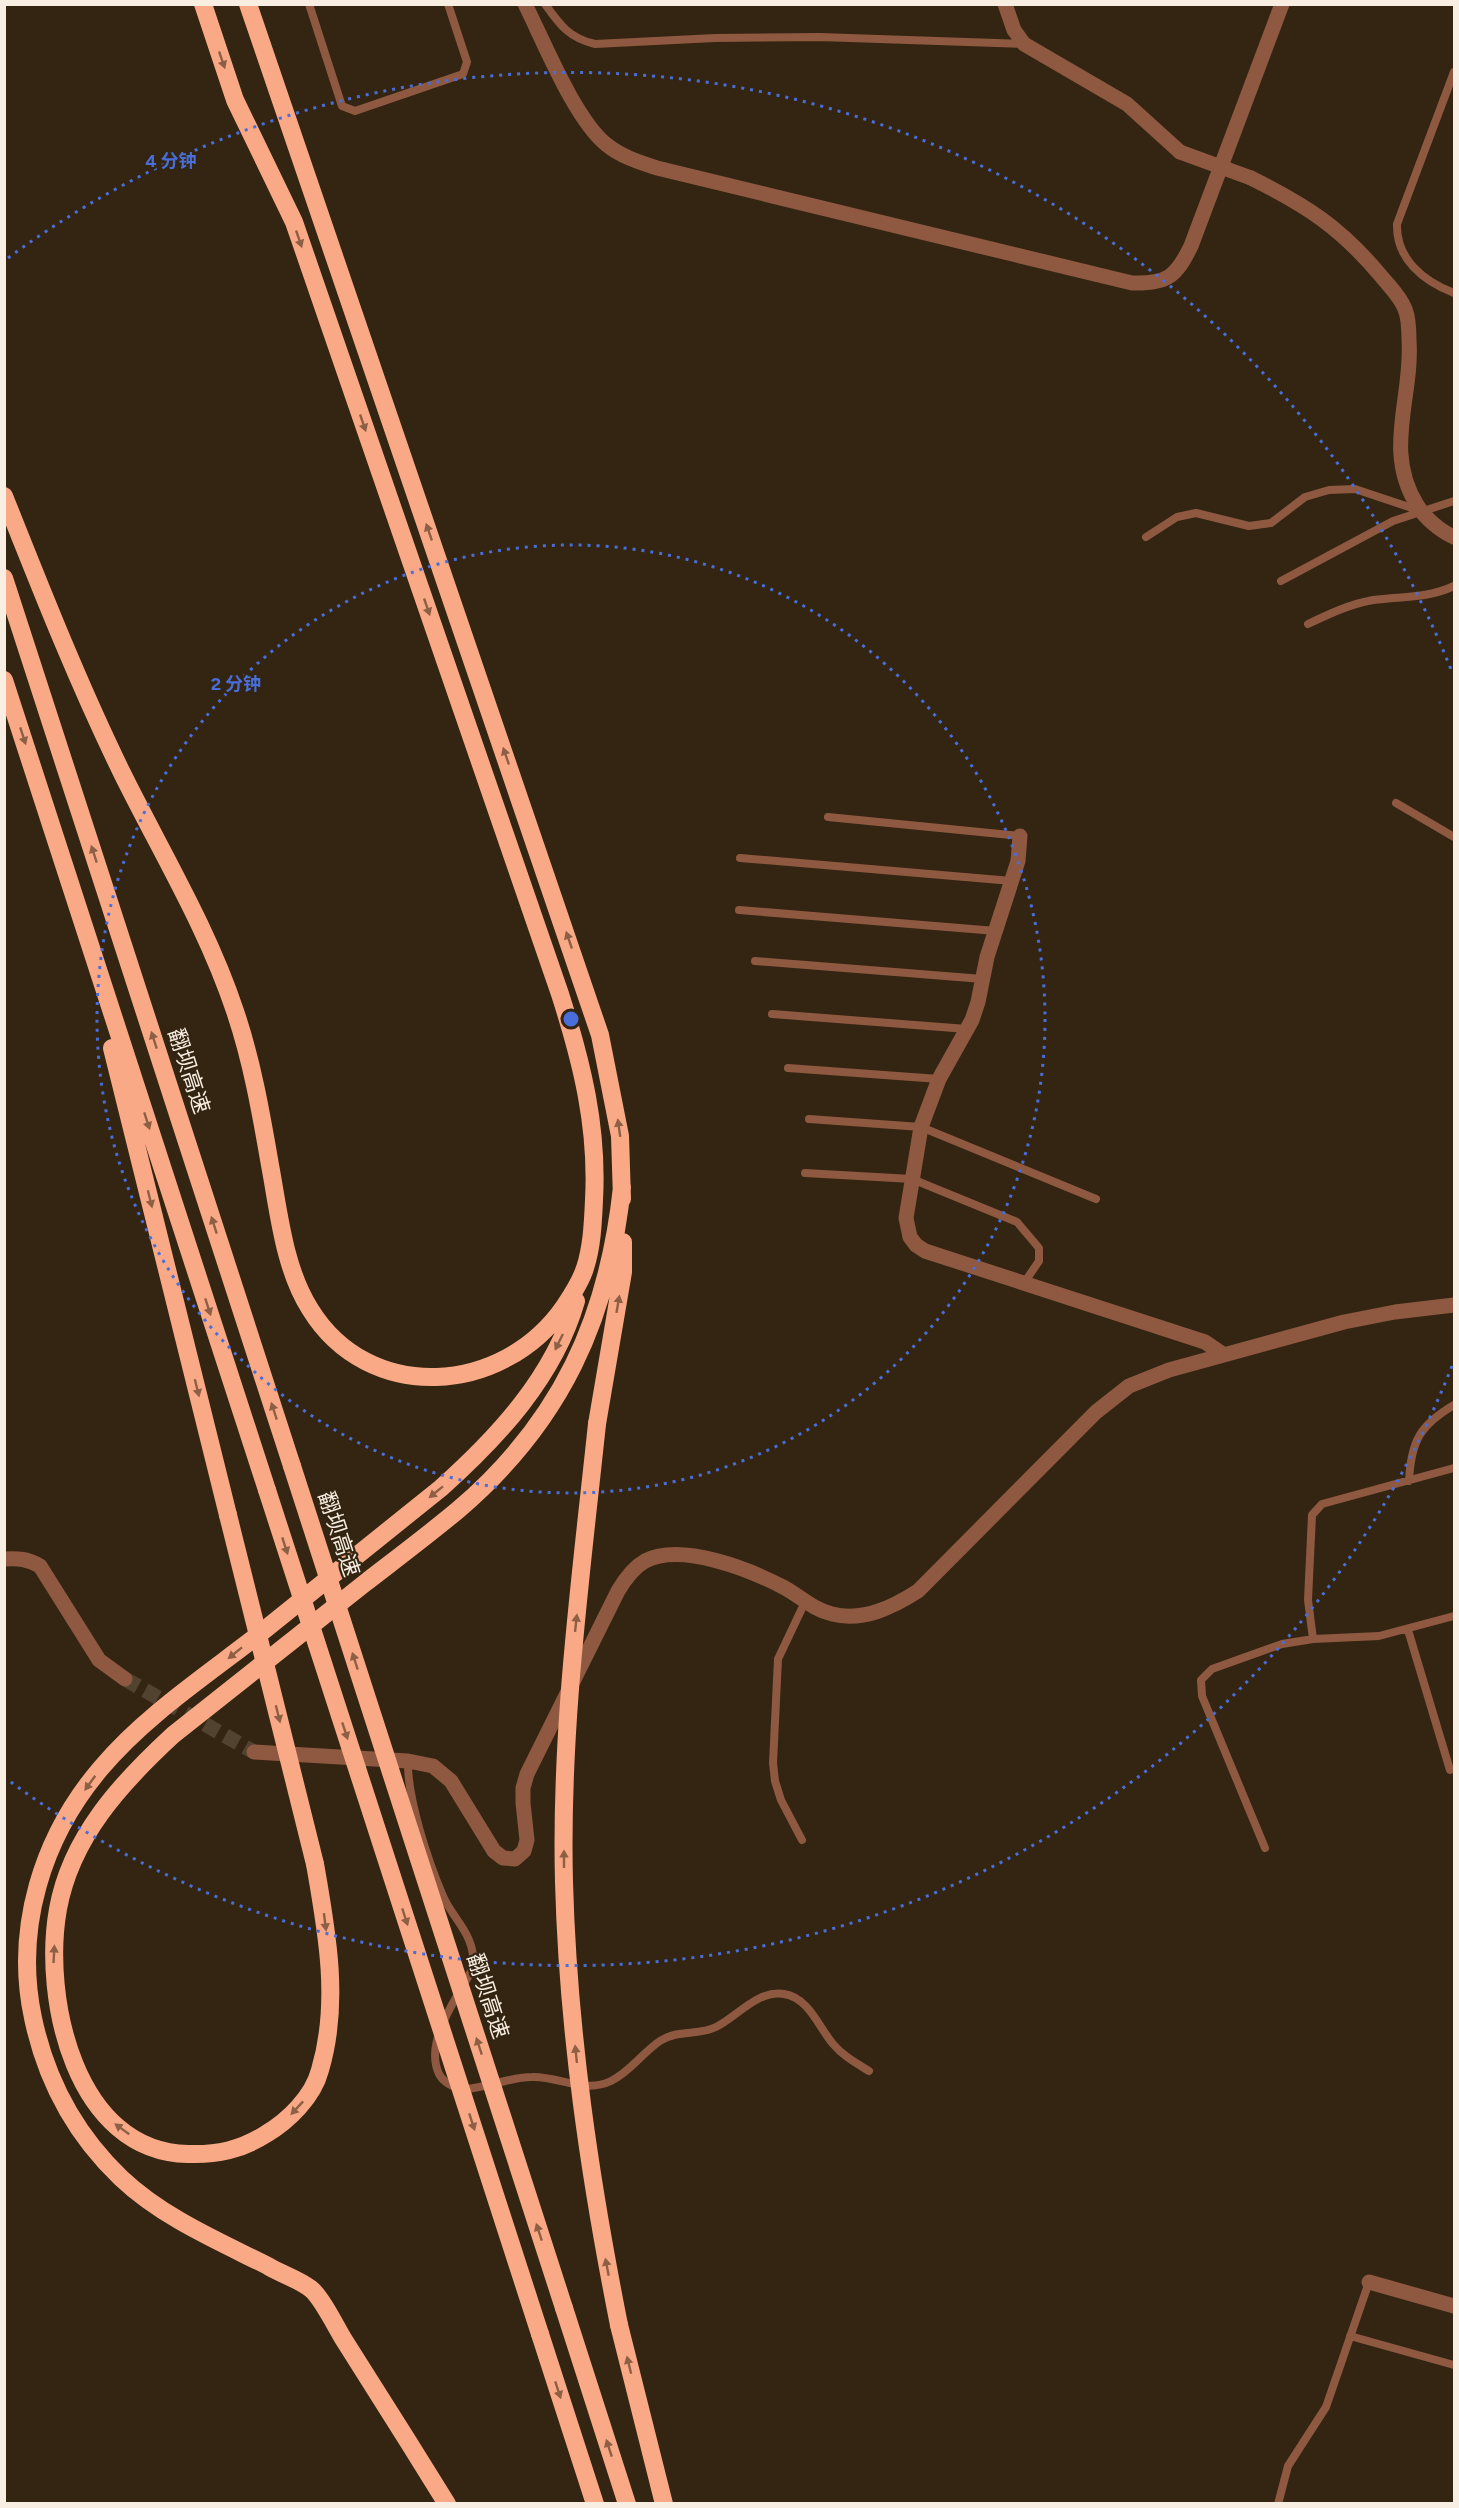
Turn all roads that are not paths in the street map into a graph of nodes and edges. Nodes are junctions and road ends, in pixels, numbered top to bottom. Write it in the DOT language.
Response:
graph roads {
  1 [pos="203,4"];
  2 [pos="248,4"];
  3 [pos="309,4"];
  4 [pos="448,4"];
  5 [pos="525,4"];
  6 [pos="544,4"];
  7 [pos="1005,4"];
  8 [pos="1282,4"];
  9 [pos="1024,44"];
  10 [pos="1455,72"];
  11 [pos="1455,293"];
  12 [pos="4,496"];
  13 [pos="1455,501"];
  14 [pos="1420,511"];
  15 [pos="1146,537"];
  16 [pos="1455,537"];
  17 [pos="4,578"];
  18 [pos="1281,581"];
  19 [pos="1455,586"];
  20 [pos="1308,624"];
  21 [pos="4,680"];
  22 [pos="1396,803"];
  23 [pos="828,817"];
  24 [pos="1020,836"];
  25 [pos="1455,837"];
  26 [pos="740,858"];
  27 [pos="1012,881"];
  28 [pos="75,898"];
  29 [pos="739,910"];
  30 [pos="996,931"];
  31 [pos="755,961"];
  32 [pos="982,979"];
  33 [pos="772,1014"];
  34 [pos="967,1029"];
  35 [pos="788,1068"];
  36 [pos="939,1079"];
  37 [pos="809,1119"];
  38 [pos="921,1127"];
  39 [pos="805,1173"];
  40 [pos="912,1179"];
  41 [pos="622,1187"];
  42 [pos="1096,1199"];
  43 [pos="585,1268"];
  44 [pos="1024,1283"];
  45 [pos="1455,1305"];
  46 [pos="1224,1355"];
  47 [pos="1455,1405"];
  48 [pos="1455,1468"];
  49 [pos="1409,1480"];
  50 [pos="4,1559"];
  51 [pos="804,1602"];
  52 [pos="1455,1616"];
  53 [pos="1408,1630"];
  54 [pos="1313,1639"];
  55 [pos="125,1679"];
  56 [pos="254,1752"];
  57 [pos="408,1761"];
  58 [pos="1450,1770"];
  59 [pos="802,1840"];
  60 [pos="1265,1848"];
  61 [pos="869,2071"];
  62 [pos="1369,2282"];
  63 [pos="1455,2306"];
  64 [pos="1350,2336"];
  65 [pos="1455,2365"];
  66 [pos="447,2504"];
  67 [pos="595,2504"];
  68 [pos="627,2504"];
  69 [pos="664,2504"];
  70 [pos="1278,2504"];
  1 -- 43 [label="highway, one-way"];
  41 -- 2 [label="highway, one-way"];
  3 -- 4 [label="lane"];
  5 -- 8 [label="street"];
  6 -- 9 [label="lane"];
  7 -- 9 [label="street"];
  9 -- 14 [label="street, bridge"];
  10 -- 11 [label="lane"];
  12 -- 43 [label="highway"];
  13 -- 14 [label="lane"];
  14 -- 15 [label="lane"];
  14 -- 16 [label="street"];
  14 -- 18 [label="lane"];
  68 -- 17 [label="highway, 翻坝高速, one-way, bridge"];
  19 -- 20 [label="lane"];
  21 -- 28 [label="highway, one-way"];
  22 -- 25 [label="lane"];
  23 -- 24 [label="lane"];
  24 -- 27 [label="street"];
  26 -- 27 [label="lane"];
  27 -- 30 [label="street"];
  28 -- 41 [label="highway, one-way, bridge"];
  28 -- 67 [label="highway, one-way, bridge"];
  29 -- 30 [label="lane"];
  30 -- 32 [label="street"];
  31 -- 32 [label="lane"];
  32 -- 34 [label="street"];
  33 -- 34 [label="lane"];
  34 -- 36 [label="street"];
  35 -- 36 [label="lane"];
  36 -- 38 [label="street"];
  37 -- 38 [label="lane"];
  38 -- 40 [label="street"];
  38 -- 42 [label="lane"];
  39 -- 40 [label="lane"];
  40 -- 44 [label="street"];
  40 -- 44 [label="lane"];
  69 -- 41 [label="highway, one-way, bridge"];
  43 -- 66 [label="highway, one-way"];
  44 -- 46 [label="street"];
  45 -- 46 [label="street"];
  46 -- 51 [label="street"];
  47 -- 49 [label="lane"];
  48 -- 49 [label="lane"];
  49 -- 54 [label="lane"];
  50 -- 55 [label="street"];
  51 -- 57 [label="street"];
  51 -- 59 [label="lane"];
  52 -- 53 [label="lane"];
  53 -- 54 [label="lane"];
  53 -- 58 [label="lane"];
  54 -- 60 [label="lane"];
  56 -- 57 [label="street"];
  57 -- 61 [label="lane"];
  62 -- 63 [label="street"];
  62 -- 64 [label="lane"];
  64 -- 65 [label="lane"];
  64 -- 70 [label="lane"];
}
